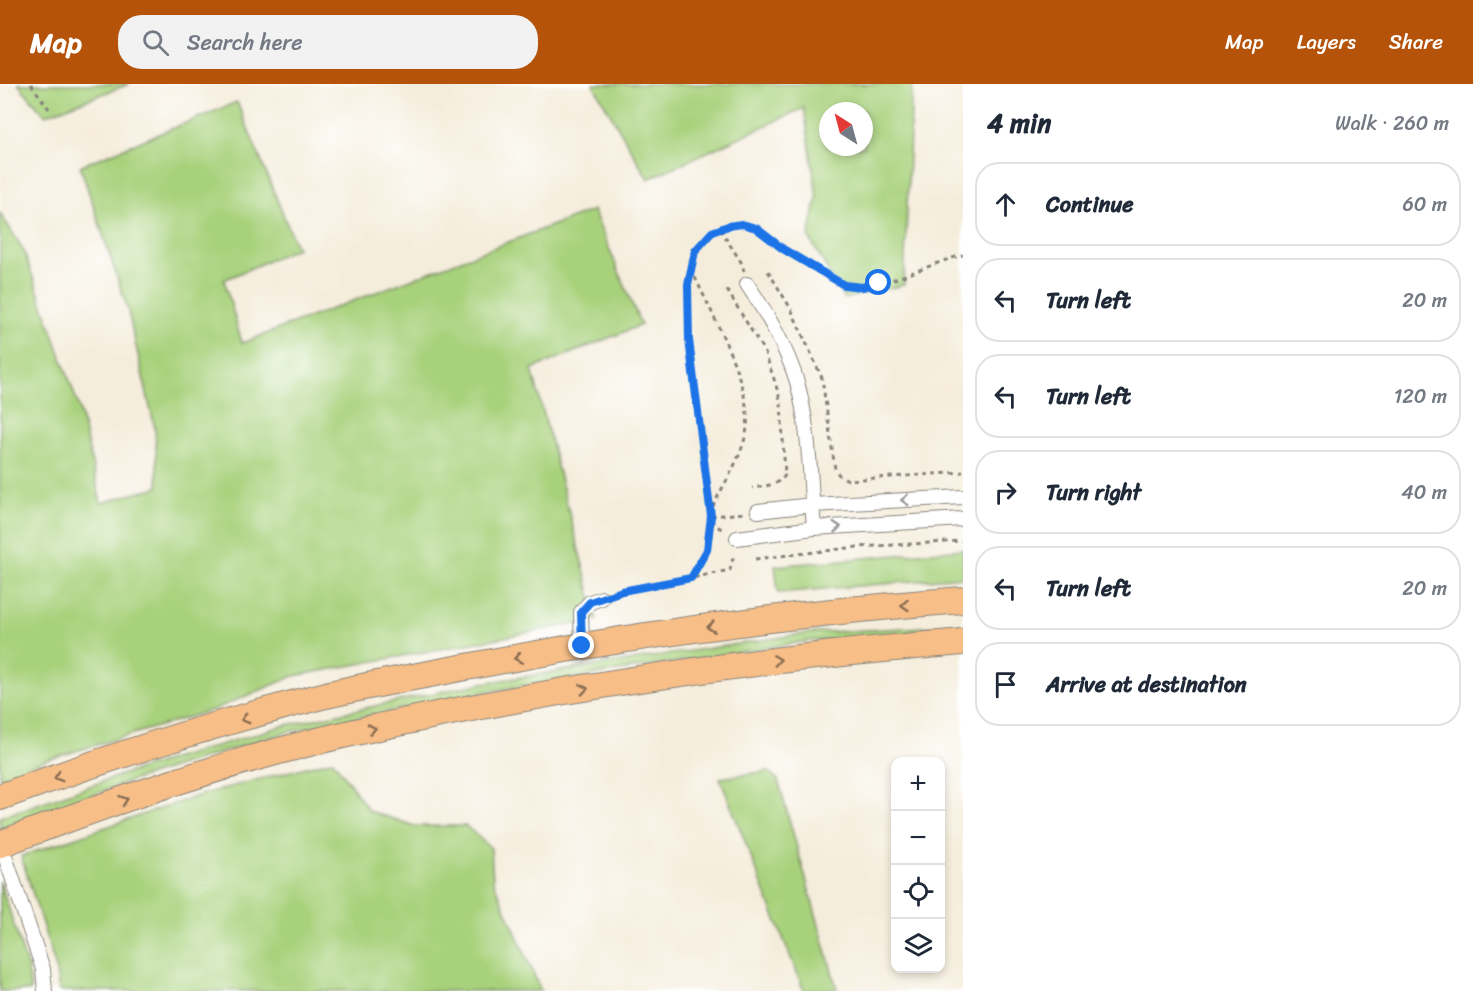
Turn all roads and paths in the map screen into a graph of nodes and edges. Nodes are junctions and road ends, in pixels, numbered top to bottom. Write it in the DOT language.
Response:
graph roads {
  1 [pos="31,84"];
  2 [pos="49,109"];
  3 [pos="720,229"];
  4 [pos="963,255"];
  5 [pos="691,269"];
  6 [pos="768,271"];
  7 [pos="747,284"];
  8 [pos="727,290"];
  9 [pos="963,472"];
  10 [pos="752,488"];
  11 [pos="963,497"];
  12 [pos="812,505"];
  13 [pos="711,509"];
  14 [pos="758,511"];
  15 [pos="711,516"];
  16 [pos="963,519"];
  17 [pos="814,528"];
  18 [pos="737,538"];
  19 [pos="963,541"];
  20 [pos="755,559"];
  21 [pos="691,578"];
  22 [pos="602,598"];
  23 [pos="963,600"];
  24 [pos="963,642"];
  25 [pos="582,646"];
  26 [pos="6,795"];
  27 [pos="1,844"];
  28 [pos="45,991"];
  1 -- 2 [label="path"];
  3 -- 4 [label="path"];
  3 -- 5 [label="path"];
  3 -- 7 [label="path"];
  5 -- 13 [label="path"];
  5 -- 13 [label="path"];
  6 -- 9 [label="path"];
  7 -- 12 [label="street"];
  8 -- 10 [label="path"];
  11 -- 12 [label="street, one-way"];
  12 -- 14 [label="street"];
  12 -- 17 [label="street"];
  13 -- 15 [label="path"];
  14 -- 15 [label="path"];
  15 -- 21 [label="path"];
  17 -- 16 [label="street, one-way"];
  17 -- 18 [label="street"];
  18 -- 21 [label="path"];
  19 -- 20 [label="path"];
  21 -- 22 [label="path"];
  22 -- 25 [label="street"];
  23 -- 25 [label="highway, one-way"];
  27 -- 24 [label="highway, one-way"];
  25 -- 26 [label="highway, one-way"];
  27 -- 28 [label="street"];
}
